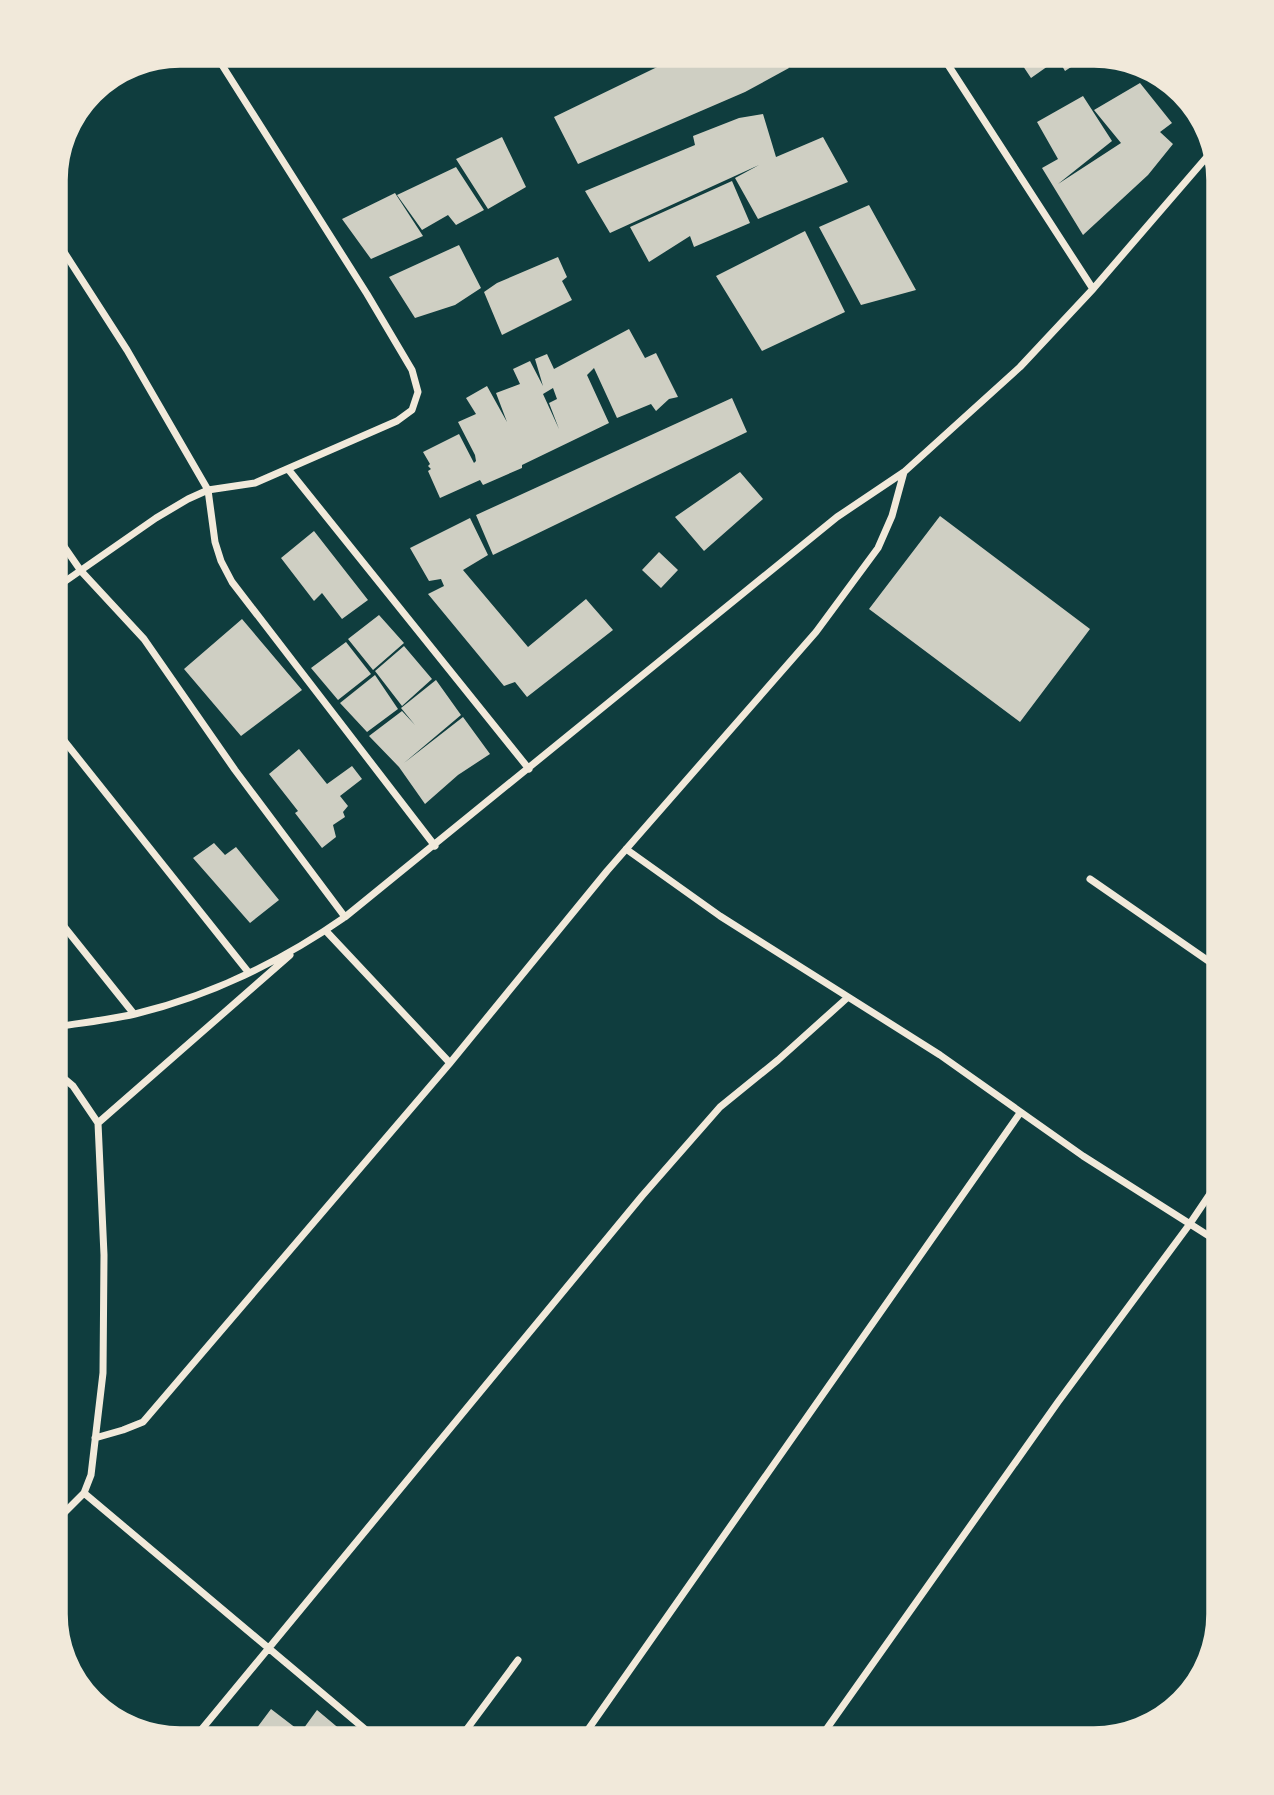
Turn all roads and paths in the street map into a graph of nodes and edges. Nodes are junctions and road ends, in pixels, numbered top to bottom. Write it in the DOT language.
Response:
graph roads {
  1 [pos="223,66"];
  2 [pos="949,67"];
  3 [pos="1206,159"];
  4 [pos="67,257"];
  5 [pos="1093,289"];
  6 [pos="288,470"];
  7 [pos="904,472"];
  8 [pos="208,490"];
  9 [pos="67,550"];
  10 [pos="81,571"];
  11 [pos="67,581"];
  12 [pos="67,744"];
  13 [pos="529,769"];
  14 [pos="435,846"];
  15 [pos="626,849"];
  16 [pos="1090,880"];
  17 [pos="345,918"];
  18 [pos="66,930"];
  19 [pos="326,931"];
  20 [pos="296,949"];
  21 [pos="1208,961"];
  22 [pos="249,973"];
  23 [pos="847,998"];
  24 [pos="134,1014"];
  25 [pos="66,1025"];
  26 [pos="450,1063"];
  27 [pos="66,1080"];
  28 [pos="1020,1113"];
  29 [pos="98,1123"];
  30 [pos="1208,1197"];
  31 [pos="1189,1225"];
  32 [pos="1208,1236"];
  33 [pos="95,1438"];
  34 [pos="83,1493"];
  35 [pos="66,1511"];
  36 [pos="267,1649"];
  37 [pos="518,1661"];
  38 [pos="203,1728"];
  39 [pos="363,1728"];
  40 [pos="468,1728"];
  41 [pos="589,1728"];
  42 [pos="827,1728"];
  1 -- 6 [label="street"];
  2 -- 5 [label="street"];
  3 -- 5 [label="street"];
  4 -- 8 [label="street"];
  5 -- 7 [label="street"];
  6 -- 8 [label="street"];
  6 -- 13 [label="street"];
  7 -- 13 [label="street"];
  7 -- 15 [label="street"];
  8 -- 10 [label="street"];
  8 -- 14 [label="street"];
  9 -- 10 [label="street"];
  10 -- 11 [label="street"];
  10 -- 17 [label="street"];
  12 -- 22 [label="street"];
  13 -- 14 [label="street"];
  14 -- 17 [label="street"];
  15 -- 23 [label="street"];
  15 -- 26 [label="street"];
  16 -- 21 [label="street"];
  17 -- 19 [label="street"];
  18 -- 24 [label="street"];
  19 -- 20 [label="street"];
  19 -- 26 [label="street"];
  20 -- 22 [label="street"];
  20 -- 29 [label="street"];
  22 -- 24 [label="street"];
  23 -- 28 [label="street"];
  23 -- 36 [label="street"];
  24 -- 25 [label="street"];
  26 -- 33 [label="street"];
  27 -- 29 [label="street"];
  28 -- 31 [label="street"];
  28 -- 41 [label="street"];
  29 -- 33 [label="street"];
  30 -- 31 [label="street"];
  31 -- 32 [label="street"];
  31 -- 42 [label="street"];
  33 -- 34 [label="street"];
  34 -- 35 [label="street"];
  34 -- 36 [label="street"];
  36 -- 38 [label="street"];
  36 -- 39 [label="street"];
  37 -- 40 [label="street"];
}
